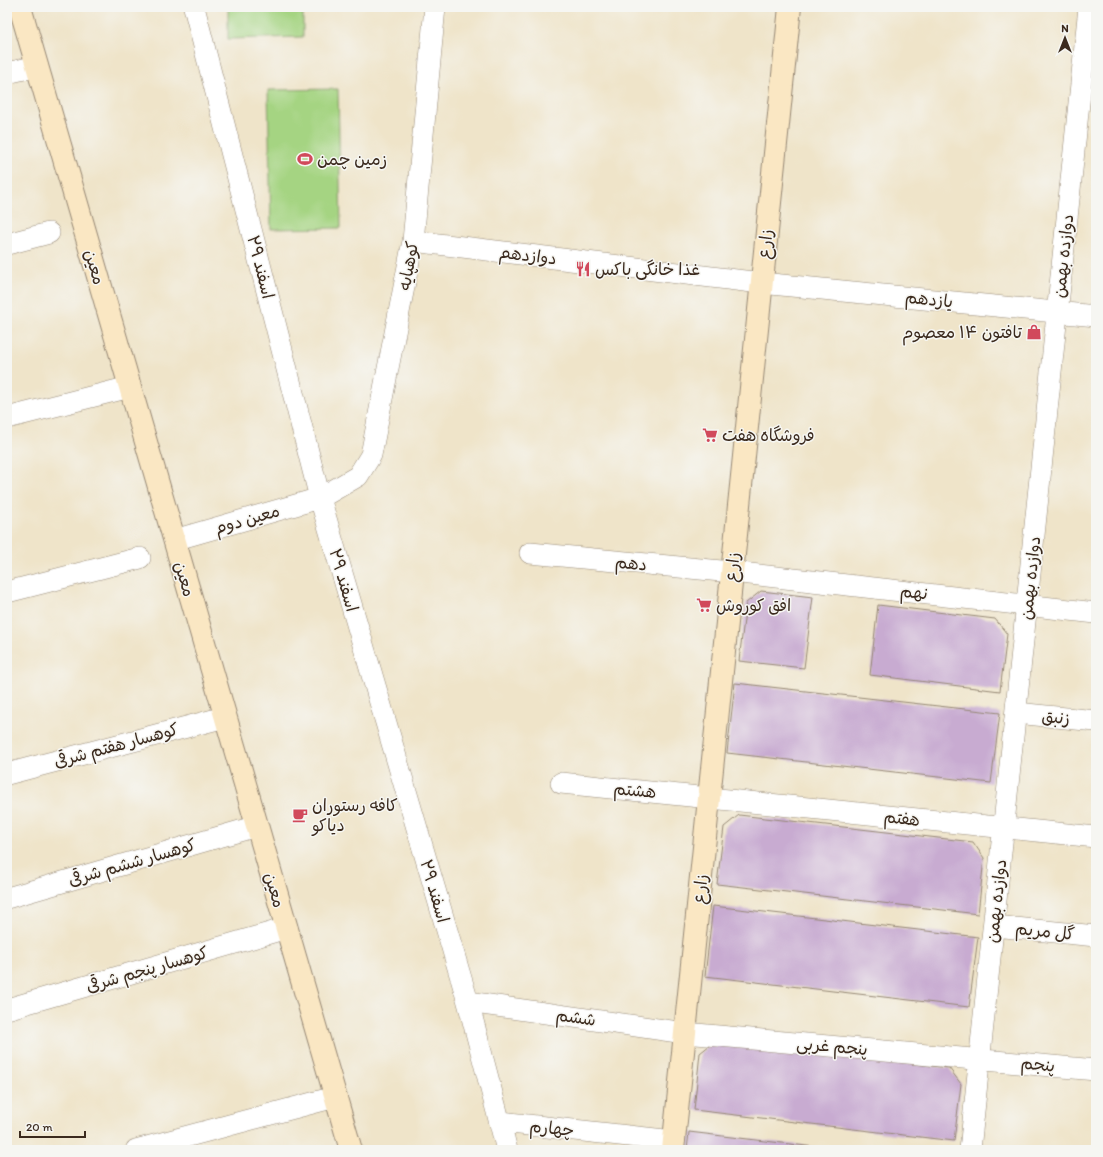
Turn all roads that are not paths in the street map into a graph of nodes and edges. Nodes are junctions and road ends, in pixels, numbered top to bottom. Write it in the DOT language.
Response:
graph roads {
  1 [pos="20,7"];
  2 [pos="194,7"];
  3 [pos="436,7"];
  4 [pos="790,7"];
  5 [pos="1089,7"];
  6 [pos="37,66"];
  7 [pos="7,73"];
  8 [pos="49,233"];
  9 [pos="413,241"];
  10 [pos="7,244"];
  11 [pos="761,283"];
  12 [pos="1058,312"];
  13 [pos="1096,316"];
  14 [pos="130,387"];
  15 [pos="7,418"];
  16 [pos="320,498"];
  17 [pos="174,540"];
  18 [pos="530,554"];
  19 [pos="140,558"];
  20 [pos="732,572"];
  21 [pos="7,592"];
  22 [pos="1027,604"];
  23 [pos="1096,612"];
  24 [pos="1016,714"];
  25 [pos="225,717"];
  26 [pos="1096,721"];
  27 [pos="7,774"];
  28 [pos="561,783"];
  29 [pos="709,797"];
  30 [pos="257,826"];
  31 [pos="1004,828"];
  32 [pos="1096,837"];
  33 [pos="7,898"];
  34 [pos="994,926"];
  35 [pos="286,928"];
  36 [pos="1096,936"];
  37 [pos="468,1002"];
  38 [pos="7,1010"];
  39 [pos="685,1033"];
  40 [pos="980,1059"];
  41 [pos="1096,1070"];
  42 [pos="335,1097"];
  43 [pos="501,1122"];
  44 [pos="674,1146"];
  45 [pos="136,1150"];
  46 [pos="350,1150"];
  47 [pos="507,1150"];
  48 [pos="970,1150"];
  1 -- 6 [label="street, معین"];
  2 -- 16 [label="street, ۲۹ اسفند"];
  3 -- 9 [label="street, کوهپایه"];
  4 -- 11 [label="street, زارع"];
  5 -- 12 [label="street, دوازده بهمن"];
  6 -- 7 [label="street"];
  6 -- 14 [label="street, معین"];
  8 -- 10 [label="street"];
  9 -- 11 [label="street, دوازدهم"];
  9 -- 16 [label="street, کوهپایه"];
  11 -- 12 [label="street, یازدهم"];
  11 -- 20 [label="street, زارع"];
  12 -- 13 [label="street, یازدهم"];
  12 -- 22 [label="street, دوازده بهمن"];
  14 -- 15 [label="street"];
  14 -- 17 [label="street, معین"];
  16 -- 17 [label="street, معین دوم"];
  16 -- 37 [label="street, ۲۹ اسفند"];
  17 -- 25 [label="street, معین"];
  18 -- 20 [label="street, دهم"];
  19 -- 21 [label="street"];
  20 -- 22 [label="street, نهم"];
  20 -- 29 [label="street, زارع"];
  22 -- 23 [label="street, نهم"];
  22 -- 24 [label="street, دوازده بهمن"];
  24 -- 26 [label="street, زنبق"];
  24 -- 31 [label="street, دوازده بهمن"];
  25 -- 27 [label="street, کوهسار هفتم شرقی"];
  25 -- 30 [label="street, معین"];
  28 -- 29 [label="street, هشتم"];
  29 -- 31 [label="street, هفتم"];
  29 -- 39 [label="street, زارع"];
  30 -- 33 [label="street, کوهسار ششم شرقی"];
  30 -- 35 [label="street, معین"];
  31 -- 32 [label="street, هفتم"];
  31 -- 34 [label="street, دوازده بهمن"];
  34 -- 36 [label="street, گل مریم"];
  34 -- 40 [label="street, دوازده بهمن"];
  35 -- 38 [label="street, کوهسار پنجم شرقی"];
  35 -- 42 [label="street, معین"];
  37 -- 39 [label="street, ششم"];
  37 -- 43 [label="street, ۲۹ اسفند"];
  39 -- 40 [label="street, پنجم غربی"];
  39 -- 44 [label="street, زارع"];
  40 -- 41 [label="street, پنجم"];
  40 -- 48 [label="street, دوازده بهمن"];
  42 -- 45 [label="street"];
  42 -- 46 [label="street, معین"];
  43 -- 44 [label="street, چهارم"];
  43 -- 47 [label="street, ۲۹ اسفند"];
}
